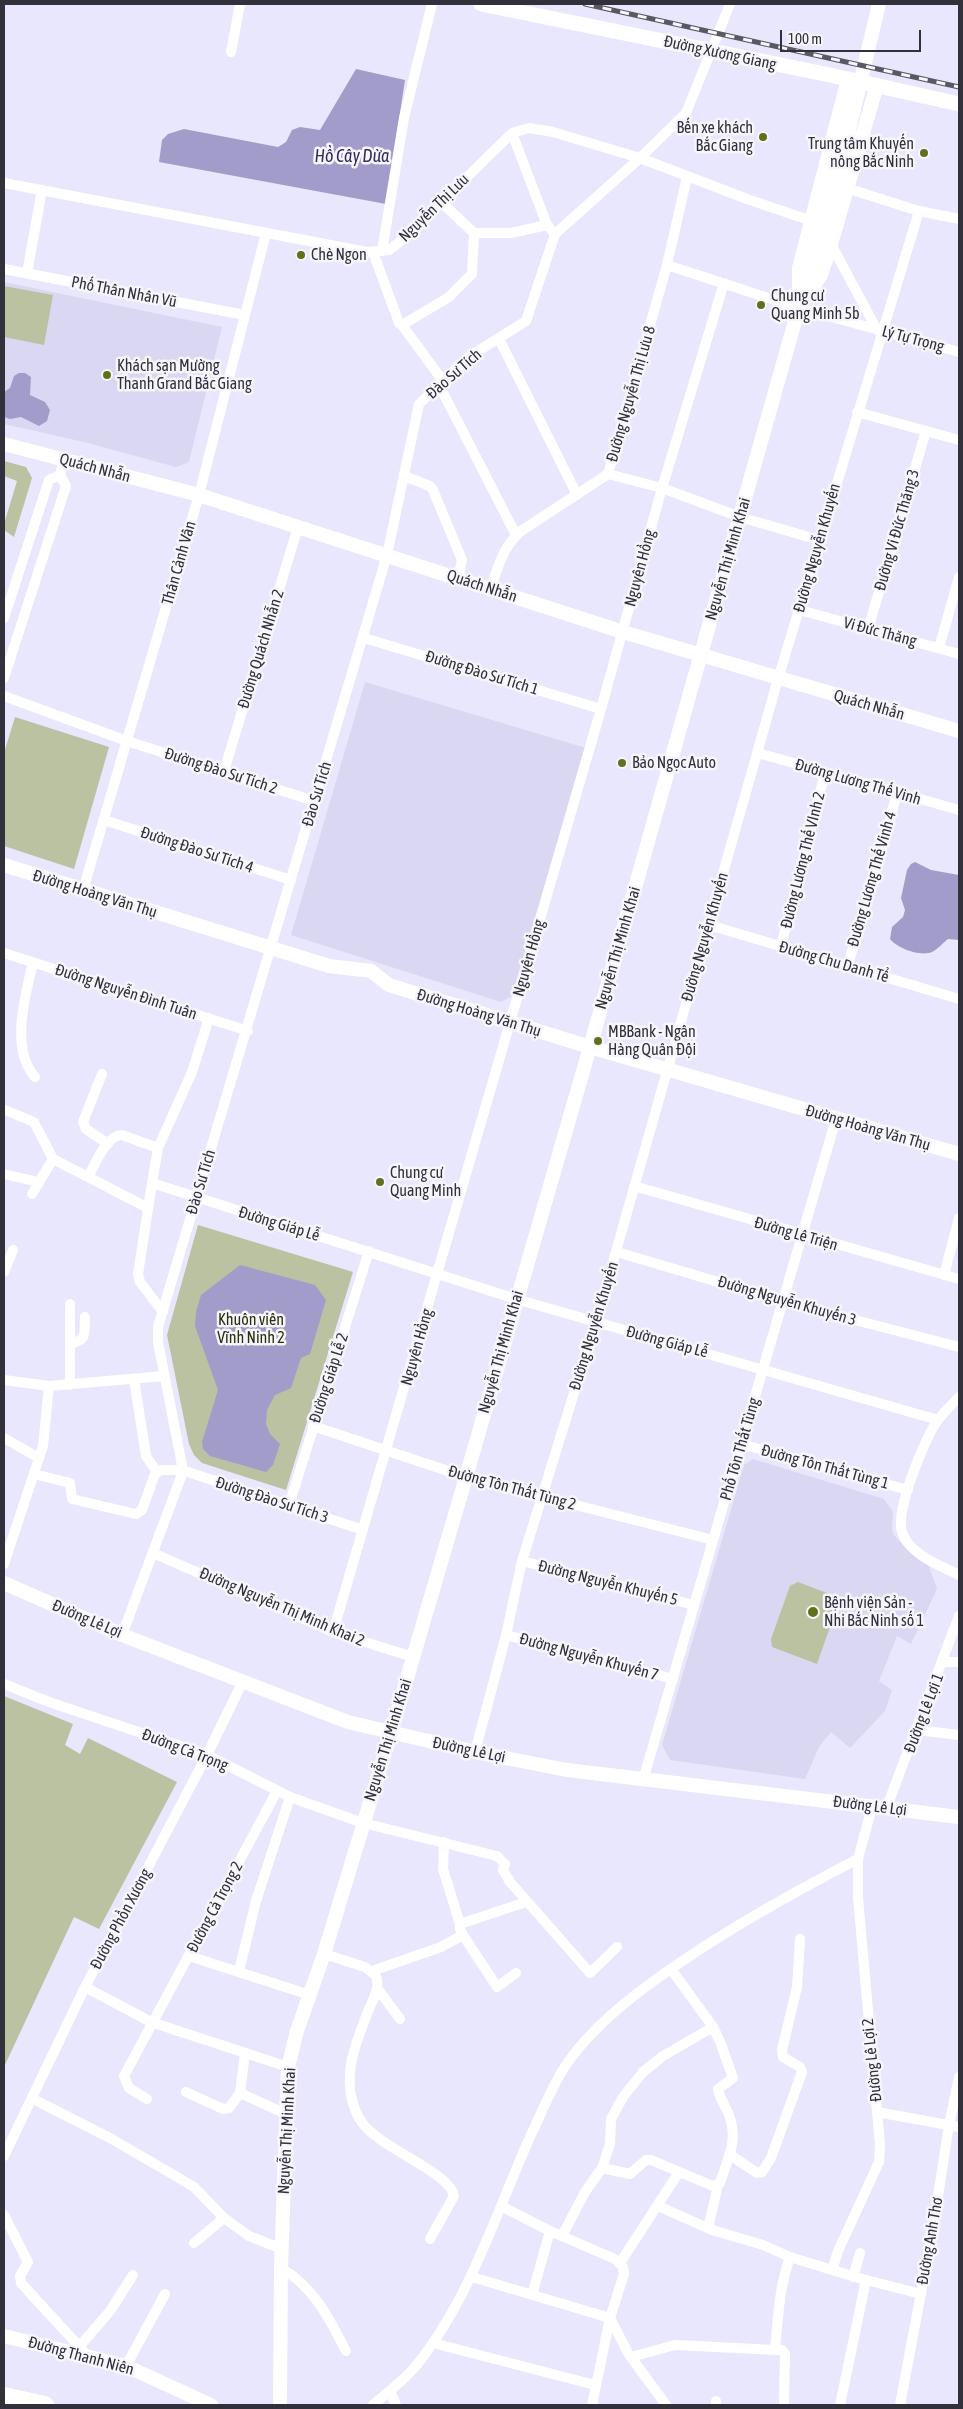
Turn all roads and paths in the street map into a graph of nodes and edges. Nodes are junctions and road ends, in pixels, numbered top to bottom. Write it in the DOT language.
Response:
graph roads {
  1 [pos="240,4"];
  2 [pos="432,4"];
  3 [pos="730,4"];
  4 [pos="879,4"];
  5 [pos="492,5"];
  6 [pos="711,51"];
  7 [pos="230,52"];
  8 [pos="848,79"];
  9 [pos="877,85"];
  10 [pos="959,104"];
  11 [pos="512,133"];
  12 [pos="640,158"];
  13 [pos="687,177"];
  14 [pos="4,182"];
  15 [pos="846,188"];
  16 [pos="42,190"];
  17 [pos="441,202"];
  18 [pos="919,211"];
  19 [pos="959,219"];
  20 [pos="812,221"];
  21 [pos="547,225"];
  22 [pos="266,233"];
  23 [pos="474,233"];
  24 [pos="555,234"];
  25 [pos="831,244"];
  26 [pos="378,251"];
  27 [pos="666,265"];
  28 [pos="4,269"];
  29 [pos="27,273"];
  30 [pos="724,283"];
  31 [pos="799,308"];
  32 [pos="245,314"];
  33 [pos="402,325"];
  34 [pos="879,330"];
  35 [pos="499,339"];
  36 [pos="959,352"];
  37 [pos="441,383"];
  38 [pos="857,412"];
  39 [pos="926,431"];
  40 [pos="959,440"];
  41 [pos="4,444"];
  42 [pos="64,460"];
  43 [pos="608,474"];
  44 [pos="60,475"];
  45 [pos="404,476"];
  46 [pos="662,488"];
  47 [pos="199,495"];
  48 [pos="576,495"];
  49 [pos="740,518"];
  50 [pos="298,527"];
  51 [pos="516,535"];
  52 [pos="818,540"];
  53 [pos="387,555"];
  54 [pos="959,577"];
  55 [pos="458,578"];
  56 [pos="491,588"];
  57 [pos="800,610"];
  58 [pos="4,618"];
  59 [pos="868,629"];
  60 [pos="623,632"];
  61 [pos="364,638"];
  62 [pos="939,648"];
  63 [pos="959,654"];
  64 [pos="701,656"];
  65 [pos="4,678"];
  66 [pos="778,679"];
  67 [pos="4,696"];
  68 [pos="601,709"];
  69 [pos="959,731"];
  70 [pos="127,741"];
  71 [pos="758,753"];
  72 [pos="224,771"];
  73 [pos="825,773"];
  74 [pos="897,794"];
  75 [pos="314,801"];
  76 [pos="959,810"];
  77 [pos="104,820"];
  78 [pos="4,865"];
  79 [pos="291,880"];
  80 [pos="83,890"];
  81 [pos="709,925"];
  82 [pos="781,946"];
  83 [pos="270,949"];
  84 [pos="4,953"];
  85 [pos="33,963"];
  86 [pos="848,965"];
  87 [pos="959,999"];
  88 [pos="209,1018"];
  89 [pos="510,1022"];
  90 [pos="248,1031"];
  91 [pos="590,1047"];
  92 [pos="666,1069"];
  93 [pos="102,1074"];
  94 [pos="35,1076"];
  95 [pos="5,1110"];
  96 [pos="836,1119"];
  97 [pos="108,1144"];
  98 [pos="158,1148"];
  99 [pos="959,1154"];
  100 [pos="53,1159"];
  101 [pos="4,1174"];
  102 [pos="88,1178"];
  103 [pos="38,1182"];
  104 [pos="152,1183"];
  105 [pos="634,1186"];
  106 [pos="32,1194"];
  107 [pos="196,1198"];
  108 [pos="148,1208"];
  109 [pos="959,1218"];
  110 [pos="802,1235"];
  111 [pos="13,1250"];
  112 [pos="369,1251"];
  113 [pos="617,1252"];
  114 [pos="4,1272"];
  115 [pos="439,1273"];
  116 [pos="944,1275"];
  117 [pos="959,1280"];
  118 [pos="516,1299"];
  119 [pos="782,1301"];
  120 [pos="70,1304"];
  121 [pos="163,1312"];
  122 [pos="85,1318"];
  123 [pos="596,1322"];
  124 [pos="70,1344"];
  125 [pos="959,1347"];
  126 [pos="763,1368"];
  127 [pos="164,1376"];
  128 [pos="134,1379"];
  129 [pos="4,1380"];
  130 [pos="70,1385"];
  131 [pos="49,1386"];
  132 [pos="959,1397"];
  133 [pos="938,1420"];
  134 [pos="313,1426"];
  135 [pos="4,1438"];
  136 [pos="741,1444"];
  137 [pos="386,1452"];
  138 [pos="39,1458"];
  139 [pos="182,1470"];
  140 [pos="157,1472"];
  141 [pos="34,1474"];
  142 [pos="466,1477"];
  143 [pos="908,1490"];
  144 [pos="541,1497"];
  145 [pos="289,1505"];
  146 [pos="363,1530"];
  147 [pos="714,1540"];
  148 [pos="152,1553"];
  149 [pos="522,1561"];
  150 [pos="4,1564"];
  151 [pos="959,1575"];
  152 [pos="4,1583"];
  153 [pos="694,1605"];
  154 [pos="959,1616"];
  155 [pos="333,1632"];
  156 [pos="122,1634"];
  157 [pos="506,1635"];
  158 [pos="413,1657"];
  159 [pos="944,1662"];
  160 [pos="959,1662"];
  161 [pos="673,1679"];
  162 [pos="242,1683"];
  163 [pos="4,1684"];
  164 [pos="917,1730"];
  165 [pos="391,1733"];
  166 [pos="959,1735"];
  167 [pos="475,1752"];
  168 [pos="207,1755"];
  169 [pos="643,1780"];
  170 [pos="277,1791"];
  171 [pos="290,1798"];
  172 [pos="872,1806"];
  173 [pos="886,1809"];
  174 [pos="959,1817"];
  175 [pos="363,1823"];
  176 [pos="444,1842"];
  177 [pos="858,1859"];
  178 [pos="526,1902"];
  179 [pos="462,1930"];
  180 [pos="800,1939"];
  181 [pos="617,1947"];
  182 [pos="324,1954"];
  183 [pos="189,1956"];
  184 [pos="671,1969"];
  185 [pos="239,1971"];
  186 [pos="372,1971"];
  187 [pos="516,1973"];
  188 [pos="85,1986"];
  189 [pos="377,1988"];
  190 [pos="310,1995"];
  191 [pos="400,2019"];
  192 [pos="151,2022"];
  193 [pos="713,2027"];
  194 [pos="245,2052"];
  195 [pos="288,2067"];
  196 [pos="959,2077"];
  197 [pos="186,2092"];
  198 [pos="240,2093"];
  199 [pos="33,2099"];
  200 [pos="147,2100"];
  201 [pos="877,2112"];
  202 [pos="286,2114"];
  203 [pos="954,2126"];
  204 [pos="729,2154"];
  205 [pos="4,2156"];
  206 [pos="602,2168"];
  207 [pos="679,2172"];
  208 [pos="718,2185"];
  209 [pos="501,2206"];
  210 [pos="658,2206"];
  211 [pos="4,2215"];
  212 [pos="224,2218"];
  213 [pos="712,2230"];
  214 [pos="550,2231"];
  215 [pos="562,2236"];
  216 [pos="430,2239"];
  217 [pos="194,2243"];
  218 [pos="282,2249"];
  219 [pos="860,2254"];
  220 [pos="790,2257"];
  221 [pos="620,2263"];
  222 [pos="281,2268"];
  223 [pos="832,2270"];
  224 [pos="133,2275"];
  225 [pos="472,2277"];
  226 [pos="853,2277"];
  227 [pos="866,2280"];
  228 [pos="165,2294"];
  229 [pos="921,2294"];
  230 [pos="532,2295"];
  231 [pos="610,2318"];
  232 [pos="4,2336"];
  233 [pos="433,2343"];
  234 [pos="775,2350"];
  235 [pos="82,2351"];
  236 [pos="346,2351"];
  237 [pos="631,2357"];
  238 [pos="126,2366"];
  239 [pos="595,2385"];
  240 [pos="390,2391"];
  241 [pos="4,2396"];
  242 [pos="45,2405"];
  243 [pos="211,2405"];
  244 [pos="280,2405"];
  245 [pos="373,2405"];
  246 [pos="396,2405"];
  247 [pos="592,2405"];
  248 [pos="666,2405"];
  249 [pos="784,2405"];
  250 [pos="840,2405"];
  251 [pos="900,2405"];
  1 -- 7 [label="street"];
  2 -- 26 [label="street"];
  3 -- 6 [label="street"];
  4 -- 31 [label="main road, Nguyễn Thị Minh Khai"];
  5 -- 6 [label="main road, Đường Xương Giang"];
  6 -- 8 [label="main road, Đường Xương Giang"];
  6 -- 12 [label="street"];
  8 -- 9 [label="main road, Đường Xương Giang"];
  8 -- 20 [label="main road"];
  9 -- 10 [label="main road, Đường Xương Giang"];
  9 -- 15 [label="main road"];
  11 -- 12 [label="street"];
  11 -- 17 [label="street, Nguyễn Thị Lưu"];
  11 -- 21 [label="street"];
  12 -- 13 [label="street"];
  12 -- 24 [label="street"];
  13 -- 20 [label="street"];
  13 -- 27 [label="street, Đường Nguyễn Thị Lưu 8"];
  14 -- 16 [label="street"];
  15 -- 18 [label="street"];
  15 -- 25 [label="main road"];
  16 -- 22 [label="street"];
  16 -- 29 [label="street"];
  17 -- 23 [label="street"];
  17 -- 26 [label="street, Nguyễn Thị Lưu"];
  18 -- 19 [label="street"];
  18 -- 34 [label="street, Đường Nguyễn Khuyến"];
  20 -- 31 [label="main road"];
  21 -- 23 [label="street"];
  21 -- 24 [label="street"];
  22 -- 26 [label="street"];
  22 -- 32 [label="street, Thân Cảnh Vân"];
  23 -- 33 [label="street"];
  24 -- 35 [label="street, Đào Sư Tích"];
  25 -- 31 [label="main road"];
  25 -- 34 [label="street"];
  26 -- 33 [label="street"];
  27 -- 30 [label="street, Lý Tự Trọng"];
  27 -- 43 [label="street, Đường Nguyễn Thị Lưu 8"];
  28 -- 29 [label="street, Phố Thân Nhân Vũ"];
  29 -- 32 [label="street, Phố Thân Nhân Vũ"];
  30 -- 31 [label="street, Lý Tự Trọng"];
  30 -- 46 [label="street, Nguyên Hồng"];
  31 -- 34 [label="street, Lý Tự Trọng"];
  31 -- 49 [label="main road, Nguyễn Thị Minh Khai"];
  32 -- 47 [label="street, Thân Cảnh Vân"];
  33 -- 37 [label="street"];
  34 -- 36 [label="street, Lý Tự Trọng"];
  34 -- 38 [label="street, Đường Nguyễn Khuyến"];
  35 -- 37 [label="street, Đào Sư Tích"];
  35 -- 48 [label="street"];
  37 -- 45 [label="street, Đào Sư Tích"];
  37 -- 51 [label="street"];
  38 -- 39 [label="street"];
  38 -- 52 [label="street, Đường Nguyễn Khuyến"];
  39 -- 40 [label="street"];
  39 -- 59 [label="street, Đường Vi Đức Thăng 3"];
  41 -- 42 [label="main road, Quách Nhẫn"];
  42 -- 44 [label="street"];
  42 -- 47 [label="main road, Quách Nhẫn"];
  43 -- 46 [label="street"];
  43 -- 48 [label="street, Đường Nguyễn Thị Lưu 8"];
  44 -- 58 [label="street"];
  44 -- 65 [label="street"];
  45 -- 53 [label="street, Đào Sư Tích"];
  45 -- 55 [label="street"];
  46 -- 49 [label="street"];
  46 -- 60 [label="street, Nguyên Hồng"];
  47 -- 50 [label="main road, Quách Nhẫn"];
  47 -- 70 [label="street, Thân Cảnh Vân"];
  48 -- 51 [label="street, Đường Nguyễn Thị Lưu 8"];
  49 -- 52 [label="street"];
  49 -- 64 [label="main road, Nguyễn Thị Minh Khai"];
  50 -- 53 [label="main road, Quách Nhẫn"];
  50 -- 72 [label="street, Đường Quách Nhẫn 2"];
  51 -- 56 [label="street, Đường Nguyễn Thị Lưu 8"];
  52 -- 57 [label="street, Đường Nguyễn Khuyến"];
  53 -- 55 [label="main road, Quách Nhẫn"];
  53 -- 61 [label="street, Đào Sư Tích"];
  54 -- 62 [label="street"];
  55 -- 56 [label="main road, Quách Nhẫn"];
  56 -- 60 [label="main road, Quách Nhẫn"];
  57 -- 59 [label="street, Vi Đức Thăng"];
  57 -- 66 [label="street, Đường Nguyễn Khuyến"];
  59 -- 62 [label="street, Vi Đức Thăng"];
  60 -- 64 [label="main road, Quách Nhẫn"];
  60 -- 68 [label="street, Nguyên Hồng"];
  61 -- 68 [label="street, Đường Đào Sư Tích 1"];
  61 -- 75 [label="street, Đào Sư Tích"];
  62 -- 63 [label="street, Vi Đức Thăng"];
  64 -- 66 [label="main road, Quách Nhẫn"];
  64 -- 91 [label="main road, Nguyễn Thị Minh Khai"];
  66 -- 69 [label="main road, Quách Nhẫn"];
  66 -- 71 [label="street, Đường Nguyễn Khuyến"];
  67 -- 70 [label="street, Đường Đào Sư Tích 2"];
  68 -- 89 [label="street, Nguyên Hồng"];
  70 -- 72 [label="street, Đường Đào Sư Tích 2"];
  70 -- 77 [label="street, Thân Cảnh Vân"];
  71 -- 73 [label="street, Đường Lương Thế Vinh"];
  71 -- 81 [label="street, Đường Nguyễn Khuyến"];
  72 -- 75 [label="street, Đường Đào Sư Tích 2"];
  73 -- 74 [label="street, Đường Lương Thế Vinh"];
  73 -- 82 [label="street, Đường Lương Thế VInh 2"];
  74 -- 76 [label="street, Đường Lương Thế Vinh"];
  74 -- 86 [label="street, Đường Lương Thế Vinh 4"];
  75 -- 79 [label="street, Đào Sư Tích"];
  77 -- 79 [label="street, Đường Đào Sư Tích 4"];
  77 -- 80 [label="street, Thân Cảnh Vân"];
  78 -- 80 [label="main road, Đường Hoàng Văn Thụ"];
  79 -- 83 [label="street, Đào Sư Tích"];
  80 -- 83 [label="main road, Đường Hoàng Văn Thụ"];
  81 -- 82 [label="street, Đường Chu Danh Tể"];
  81 -- 92 [label="street, Đường Nguyễn Khuyến"];
  82 -- 86 [label="street, Đường Chu Danh Tể"];
  83 -- 89 [label="main road, Đường Hoàng Văn Thụ"];
  83 -- 90 [label="street, Đào Sư Tích"];
  84 -- 85 [label="street, Đường Nguyễn Đình Tuân"];
  85 -- 88 [label="street, Đường Nguyễn Đình Tuân"];
  85 -- 94 [label="street"];
  86 -- 87 [label="street, Đường Chu Danh Tể"];
  88 -- 90 [label="street, Đường Nguyễn Đình Tuân"];
  88 -- 98 [label="street"];
  89 -- 91 [label="main road, Đường Hoàng Văn Thụ"];
  89 -- 115 [label="street, Nguyên Hồng"];
  90 -- 107 [label="street, Đào Sư Tích"];
  91 -- 92 [label="main road, Đường Hoàng Văn Thụ"];
  91 -- 118 [label="main road, Nguyễn Thị Minh Khai"];
  92 -- 96 [label="main road, Đường Hoàng Văn Thụ"];
  92 -- 105 [label="street, Đường Nguyễn Khuyến"];
  93 -- 97 [label="street"];
  95 -- 100 [label="street"];
  96 -- 99 [label="main road, Đường Hoàng Văn Thụ"];
  96 -- 110 [label="street, Phố Tôn Thất Tùng"];
  97 -- 98 [label="street"];
  97 -- 102 [label="street"];
  98 -- 104 [label="street"];
  100 -- 102 [label="street"];
  100 -- 103 [label="street"];
  101 -- 103 [label="street"];
  102 -- 108 [label="street"];
  103 -- 106 [label="street"];
  104 -- 107 [label="street, Đường Giáp Lễ"];
  104 -- 108 [label="street"];
  105 -- 110 [label="street, Đường Lê Triện"];
  105 -- 113 [label="street, Đường Nguyễn Khuyến"];
  107 -- 112 [label="street, Đường Giáp Lễ"];
  107 -- 121 [label="street, Đào Sư Tích"];
  108 -- 121 [label="street"];
  109 -- 116 [label="street"];
  110 -- 116 [label="street, Đường Lê Triện"];
  110 -- 119 [label="street, Phố Tôn Thất Tùng"];
  111 -- 114 [label="street"];
  112 -- 115 [label="street, Đường Giáp Lễ"];
  112 -- 134 [label="street, Đường Giáp Lễ 2"];
  113 -- 119 [label="street, Đường Nguyễn Khuyến 3"];
  113 -- 123 [label="street, Đường Nguyễn Khuyến"];
  115 -- 118 [label="street, Đường Giáp Lễ"];
  115 -- 137 [label="street, Nguyên Hồng"];
  116 -- 117 [label="street, Đường Lê Triện"];
  118 -- 123 [label="street, Đường Giáp Lễ"];
  118 -- 142 [label="main road, Nguyễn Thị Minh Khai"];
  119 -- 125 [label="street, Đường Nguyễn Khuyến 3"];
  119 -- 126 [label="street, Phố Tôn Thất Tùng"];
  120 -- 124 [label="street"];
  121 -- 127 [label="street, Đào Sư Tích"];
  122 -- 124 [label="street"];
  123 -- 126 [label="street, Đường Giáp Lễ"];
  123 -- 144 [label="street, Đường Nguyễn Khuyến"];
  124 -- 130 [label="street"];
  126 -- 133 [label="street, Đường Giáp Lễ"];
  126 -- 136 [label="street, Phố Tôn Thất Tùng"];
  127 -- 128 [label="street"];
  127 -- 139 [label="street, Đào Sư Tích"];
  128 -- 130 [label="street"];
  128 -- 140 [label="street"];
  129 -- 131 [label="street"];
  130 -- 131 [label="street"];
  131 -- 138 [label="street"];
  132 -- 133 [label="street"];
  133 -- 143 [label="street"];
  134 -- 137 [label="street, Đường Tôn Thất Tùng 2"];
  134 -- 145 [label="street, Đường Giáp Lễ 2"];
  135 -- 138 [label="street"];
  136 -- 143 [label="street, Đường Tôn Thất Tùng 1"];
  136 -- 147 [label="street, Phố Tôn Thất Tùng"];
  137 -- 142 [label="street, Đường Tôn Thất Tùng 2"];
  137 -- 146 [label="street, Nguyên Hồng"];
  138 -- 141 [label="street"];
  139 -- 140 [label="street"];
  139 -- 145 [label="street, Đường Đào Sư Tích 3"];
  139 -- 148 [label="street, Đào Sư Tích"];
  140 -- 141 [label="street"];
  141 -- 150 [label="street"];
  142 -- 144 [label="street, Đường Tôn Thất Tùng 2"];
  142 -- 158 [label="main road, Nguyễn Thị Minh Khai"];
  143 -- 151 [label="street"];
  144 -- 147 [label="street, Đường Tôn Thất Tùng 2"];
  144 -- 149 [label="street, Đường Nguyễn Khuyến"];
  145 -- 146 [label="street, Đường Đào Sư Tích 3"];
  146 -- 155 [label="street, Nguyên Hồng"];
  147 -- 153 [label="street, Phố Tôn Thất Tùng"];
  148 -- 155 [label="street, Đường Nguyễn Thị Minh Khai 2"];
  148 -- 156 [label="street, Đào Sư Tích"];
  149 -- 153 [label="street, Đường Nguyễn Khuyến 5"];
  149 -- 157 [label="street, Đường Nguyễn Khuyến"];
  152 -- 156 [label="main road, Đường Lê Lợi"];
  153 -- 161 [label="street, Phố Tôn Thất Tùng"];
  154 -- 159 [label="street, Đường Lê Lợi 1"];
  155 -- 158 [label="street, Đường Nguyễn Thị Minh Khai 2"];
  156 -- 162 [label="main road, Đường Lê Lợi"];
  157 -- 161 [label="street, Đường Nguyễn Khuyến 7"];
  157 -- 167 [label="street, Đường Nguyễn Khuyến"];
  158 -- 165 [label="main road, Nguyễn Thị Minh Khai"];
  159 -- 160 [label="street"];
  159 -- 164 [label="street, Đường Lê Lợi 1"];
  161 -- 169 [label="street, Phố Tôn Thất Tùng"];
  162 -- 165 [label="main road, Đường Lê Lợi"];
  162 -- 168 [label="street, Đường Phồn Xương"];
  163 -- 168 [label="street, Đường Cả Trọng"];
  164 -- 166 [label="street"];
  164 -- 173 [label="street, Đường Lê Lợi 1"];
  165 -- 167 [label="main road, Đường Lê Lợi"];
  165 -- 175 [label="main road, Nguyễn Thị Minh Khai"];
  167 -- 169 [label="main road, Đường Lê Lợi"];
  168 -- 170 [label="street, Đường Cả Trọng"];
  168 -- 188 [label="street, Đường Phồn Xương"];
  169 -- 172 [label="main road, Đường Lê Lợi"];
  170 -- 171 [label="street, Đường Cả Trọng"];
  170 -- 183 [label="street, Đường Cả Trọng 2"];
  171 -- 175 [label="street, Đường Cả Trọng"];
  171 -- 185 [label="street"];
  172 -- 173 [label="main road, Đường Lê Lợi"];
  172 -- 177 [label="street, Đường Lê Lợi 2"];
  173 -- 174 [label="main road, Đường Lê Lợi"];
  175 -- 176 [label="street, Đường Cả Trọng"];
  175 -- 182 [label="main road, Nguyễn Thị Minh Khai"];
  176 -- 178 [label="street, Đường Cả Trọng"];
  176 -- 179 [label="street"];
  177 -- 184 [label="street"];
  177 -- 201 [label="street, Đường Lê Lợi 2"];
  178 -- 179 [label="street"];
  178 -- 181 [label="street"];
  179 -- 186 [label="street"];
  179 -- 187 [label="street"];
  180 -- 204 [label="street"];
  182 -- 186 [label="street"];
  182 -- 190 [label="main road, Nguyễn Thị Minh Khai"];
  183 -- 185 [label="street"];
  183 -- 192 [label="street, Đường Cả Trọng 2"];
  184 -- 193 [label="street"];
  184 -- 209 [label="street"];
  185 -- 190 [label="street"];
  186 -- 189 [label="street"];
  188 -- 192 [label="street"];
  188 -- 199 [label="street, Đường Phồn Xương"];
  189 -- 191 [label="street"];
  189 -- 216 [label="street"];
  190 -- 195 [label="main road, Nguyễn Thị Minh Khai"];
  192 -- 194 [label="street"];
  192 -- 200 [label="street, Đường Cả Trọng 2"];
  193 -- 204 [label="street"];
  193 -- 206 [label="street"];
  194 -- 195 [label="street"];
  194 -- 198 [label="street"];
  195 -- 202 [label="main road, Nguyễn Thị Minh Khai"];
  196 -- 203 [label="street, Đường Anh Thơ"];
  197 -- 198 [label="street"];
  198 -- 202 [label="street"];
  199 -- 205 [label="street, Đường Phồn Xương"];
  199 -- 212 [label="street"];
  201 -- 203 [label="street"];
  201 -- 223 [label="street, Đường Lê Lợi 2"];
  202 -- 218 [label="main road, Nguyễn Thị Minh Khai"];
  203 -- 229 [label="street, Đường Anh Thơ"];
  204 -- 208 [label="street"];
  206 -- 207 [label="street"];
  206 -- 215 [label="street"];
  207 -- 208 [label="street"];
  207 -- 210 [label="street"];
  208 -- 213 [label="street"];
  209 -- 214 [label="street"];
  209 -- 225 [label="street"];
  210 -- 213 [label="street"];
  210 -- 221 [label="street"];
  211 -- 235 [label="street"];
  212 -- 217 [label="street"];
  212 -- 218 [label="street"];
  213 -- 220 [label="street"];
  214 -- 215 [label="street"];
  214 -- 230 [label="street"];
  215 -- 221 [label="street"];
  218 -- 222 [label="main road, Nguyễn Thị Minh Khai"];
  219 -- 226 [label="street"];
  220 -- 223 [label="street"];
  220 -- 234 [label="street"];
  221 -- 231 [label="street"];
  222 -- 236 [label="street"];
  222 -- 244 [label="main road, Nguyễn Thị Minh Khai"];
  223 -- 226 [label="street"];
  224 -- 235 [label="street"];
  225 -- 230 [label="street"];
  225 -- 233 [label="street"];
  226 -- 227 [label="street"];
  227 -- 229 [label="street"];
  227 -- 250 [label="street"];
  228 -- 238 [label="street"];
  229 -- 251 [label="street, Đường Anh Thơ"];
  230 -- 231 [label="street"];
  231 -- 237 [label="street"];
  231 -- 239 [label="street"];
  232 -- 235 [label="main road, Đường Thanh Niên"];
  233 -- 239 [label="street"];
  233 -- 240 [label="street"];
  234 -- 237 [label="street"];
  234 -- 249 [label="street"];
  235 -- 238 [label="main road, Đường Thanh Niên"];
  237 -- 248 [label="street"];
  238 -- 243 [label="main road, Đường Thanh Niên"];
  239 -- 247 [label="street"];
  240 -- 245 [label="street"];
  240 -- 246 [label="street"];
  241 -- 242 [label="highway"];
}
